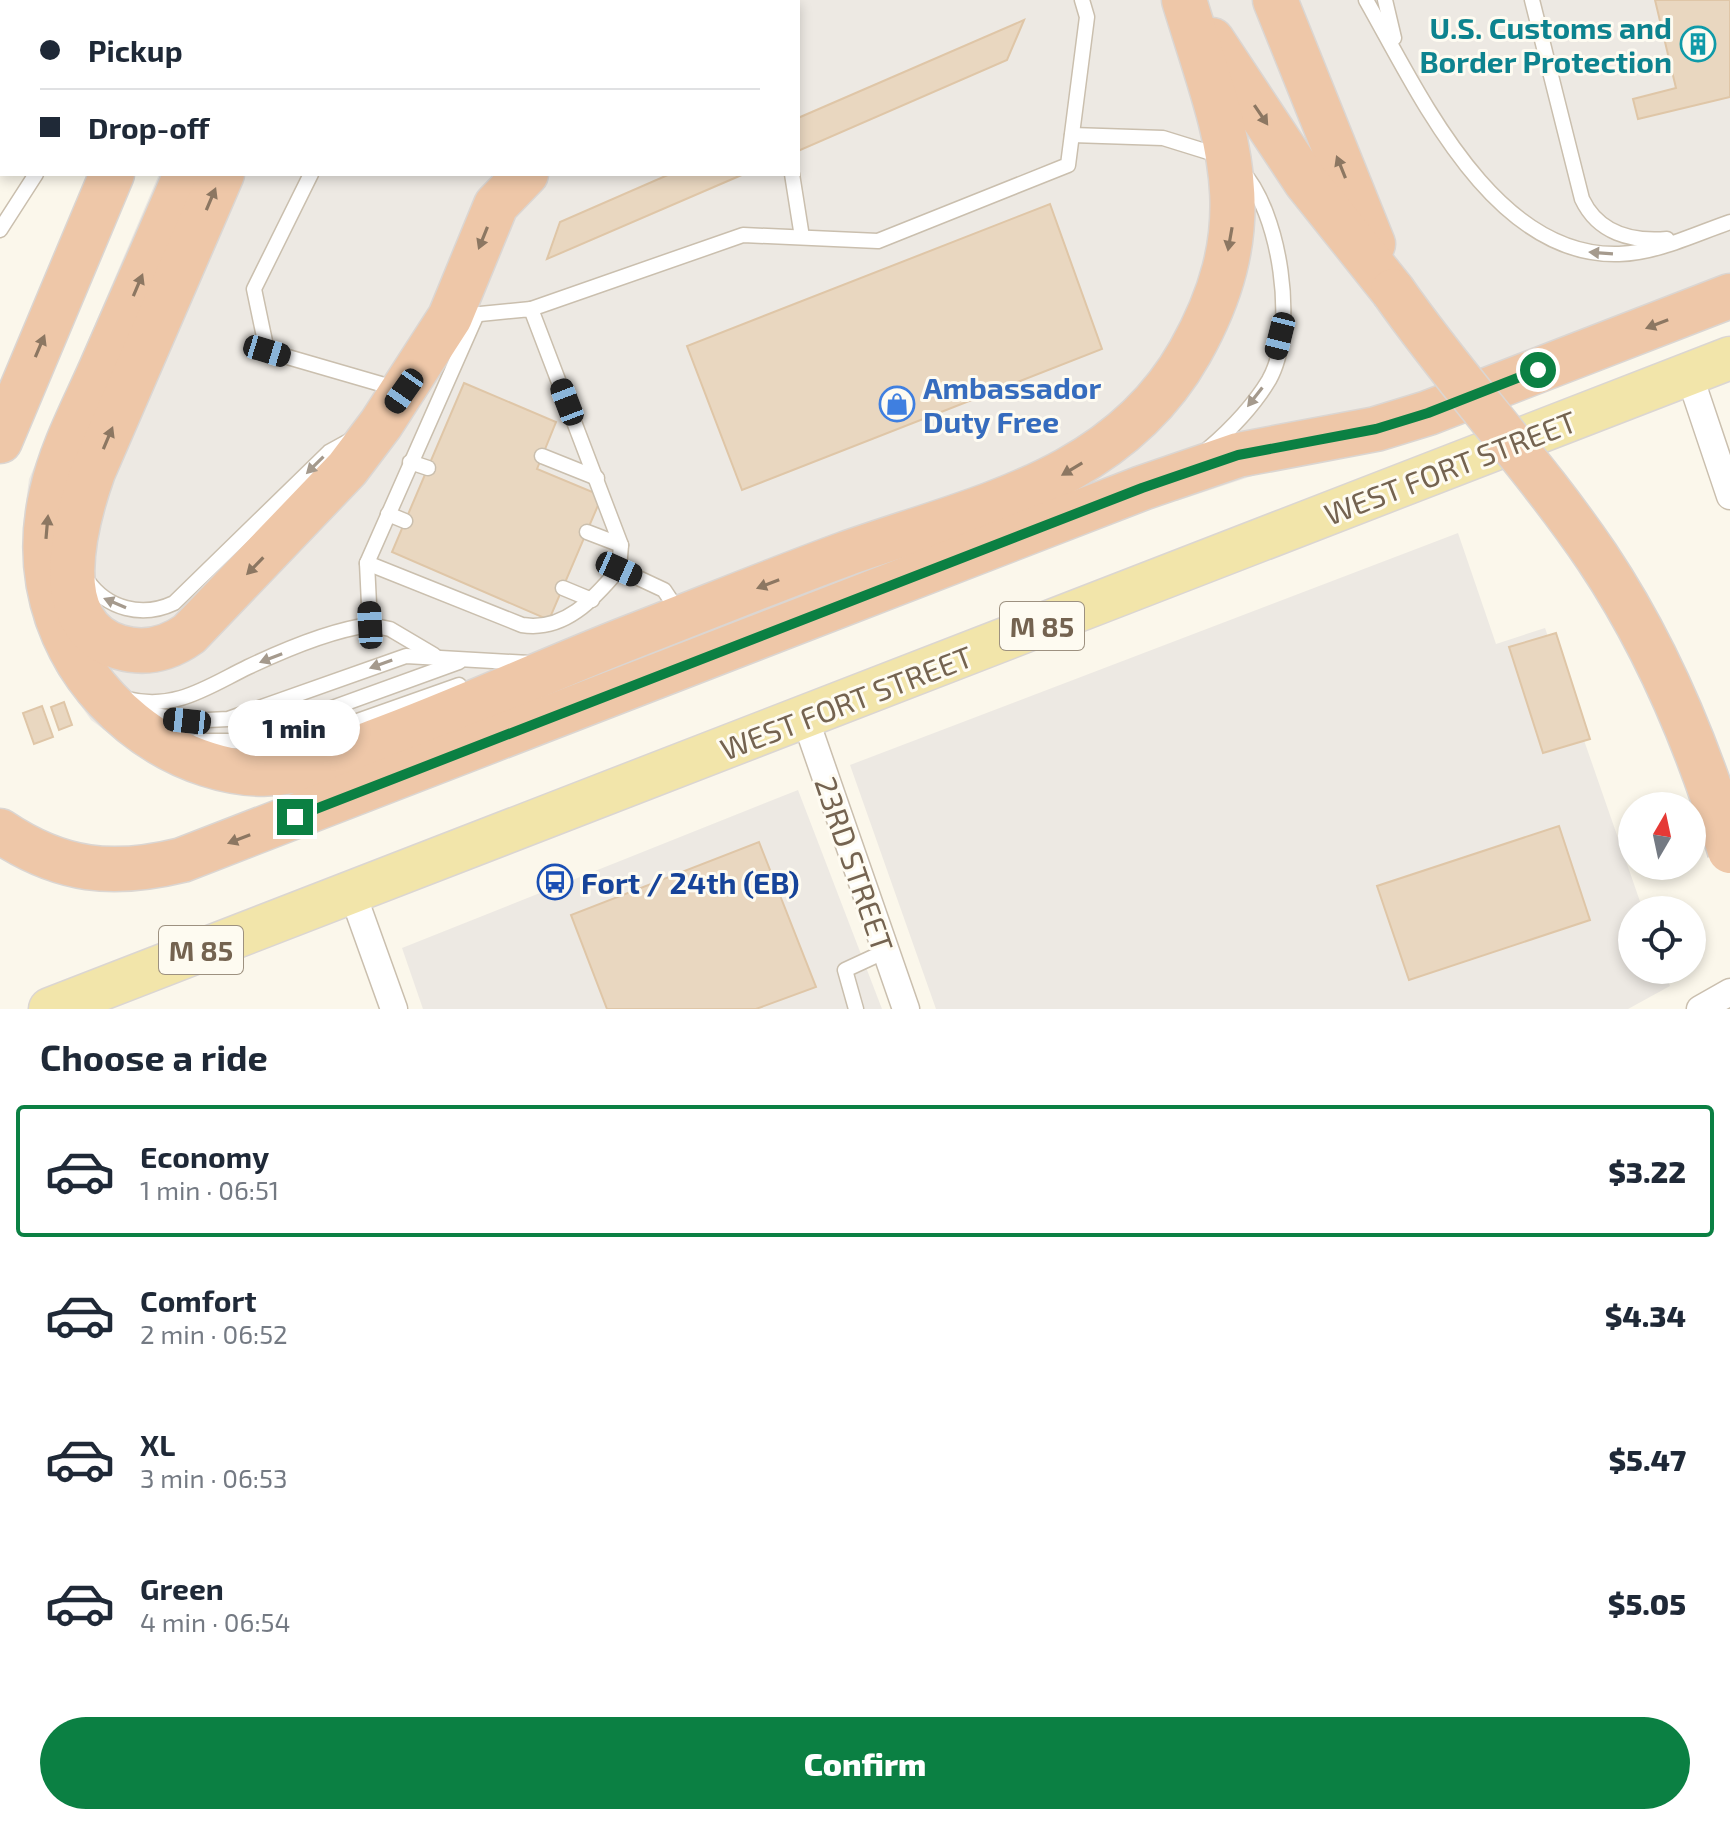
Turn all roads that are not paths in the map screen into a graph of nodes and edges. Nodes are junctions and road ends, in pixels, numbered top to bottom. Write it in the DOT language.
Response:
graph roads {
  1 [pos="1082,0"];
  2 [pos="1184,0"];
  3 [pos="1193,0"];
  4 [pos="1275,0"];
  5 [pos="1366,0"];
  6 [pos="1385,0"];
  7 [pos="1532,0"];
  8 [pos="1399,58"];
  9 [pos="1072,135"];
  10 [pos="1229,158"];
  11 [pos="35,176"];
  12 [pos="111,176"];
  13 [pos="185,176"];
  14 [pos="221,176"];
  15 [pos="310,176"];
  16 [pos="524,176"];
  17 [pos="792,176"];
  18 [pos="1730,222"];
  19 [pos="0,230"];
  20 [pos="802,237"];
  21 [pos="1683,238"];
  22 [pos="1393,291"];
  23 [pos="1730,296"];
  24 [pos="531,309"];
  25 [pos="464,316"];
  26 [pos="1730,358"];
  27 [pos="1689,374"];
  28 [pos="406,409"];
  29 [pos="449,419"];
  30 [pos="0,441"];
  31 [pos="542,456"];
  32 [pos="410,462"];
  33 [pos="428,468"];
  34 [pos="597,478"];
  35 [pos="1173,478"];
  36 [pos="1730,496"];
  37 [pos="388,514"];
  38 [pos="405,521"];
  39 [pos="587,532"];
  40 [pos="621,545"];
  41 [pos="367,563"];
  42 [pos="619,569"];
  43 [pos="563,588"];
  44 [pos="592,600"];
  45 [pos="683,617"];
  46 [pos="370,625"];
  47 [pos="446,658"];
  48 [pos="475,660"];
  49 [pos="550,662"];
  50 [pos="85,674"];
  51 [pos="805,718"];
  52 [pos="131,720"];
  53 [pos="0,831"];
  54 [pos="1730,851"];
  55 [pos="352,892"];
  56 [pos="886,951"];
  57 [pos="1730,992"];
  58 [pos="50,1009"];
  59 [pos="394,1009"];
  60 [pos="856,1009"];
  61 [pos="906,1009"];
  62 [pos="1700,1009"];
  1 -- 9 [label="lane"];
  2 -- 10 [label="highway"];
  3 -- 22 [label="highway, one-way"];
  22 -- 4 [label="highway, one-way"];
  5 -- 8 [label="lane"];
  6 -- 8 [label="lane"];
  7 -- 21 [label="lane"];
  21 -- 8 [label="lane, one-way"];
  9 -- 10 [label="lane"];
  9 -- 20 [label="lane"];
  10 -- 35 [label="lane, one-way"];
  10 -- 45 [label="highway, one-way"];
  11 -- 19 [label="lane"];
  30 -- 12 [label="highway, one-way"];
  50 -- 13 [label="highway, one-way"];
  28 -- 14 [label="highway, one-way"];
  15 -- 28 [label="lane"];
  16 -- 25 [label="highway, one-way"];
  17 -- 20 [label="lane"];
  18 -- 21 [label="lane"];
  20 -- 24 [label="lane"];
  22 -- 54 [label="highway, bridge"];
  23 -- 35 [label="highway, one-way"];
  24 -- 25 [label="lane"];
  24 -- 34 [label="lane"];
  25 -- 28 [label="highway"];
  26 -- 27 [label="main road, WEST FORT STREET / M 85"];
  27 -- 36 [label="street"];
  27 -- 51 [label="main road, WEST FORT STREET / M 85"];
  28 -- 29 [label="lane"];
  28 -- 32 [label="lane"];
  31 -- 34 [label="lane"];
  32 -- 33 [label="lane"];
  32 -- 37 [label="lane"];
  34 -- 40 [label="lane"];
  35 -- 53 [label="highway, one-way"];
  37 -- 38 [label="lane"];
  37 -- 41 [label="lane"];
  39 -- 40 [label="lane"];
  40 -- 42 [label="lane"];
  41 -- 44 [label="lane"];
  41 -- 46 [label="lane"];
  42 -- 44 [label="lane"];
  42 -- 45 [label="lane"];
  43 -- 44 [label="lane"];
  45 -- 49 [label="highway"];
  46 -- 47 [label="lane"];
  46 -- 50 [label="lane, one-way"];
  47 -- 48 [label="lane"];
  47 -- 50 [label="lane, one-way"];
  48 -- 49 [label="lane"];
  48 -- 52 [label="lane"];
  49 -- 52 [label="highway"];
  50 -- 52 [label="highway"];
  51 -- 55 [label="main road, WEST FORT STREET / M 85"];
  51 -- 56 [label="street, 23RD STREET"];
  55 -- 58 [label="main road, WEST FORT STREET / M 85"];
  55 -- 59 [label="street"];
  56 -- 60 [label="lane"];
  56 -- 61 [label="street, 23RD STREET"];
  57 -- 62 [label="street"];
}
